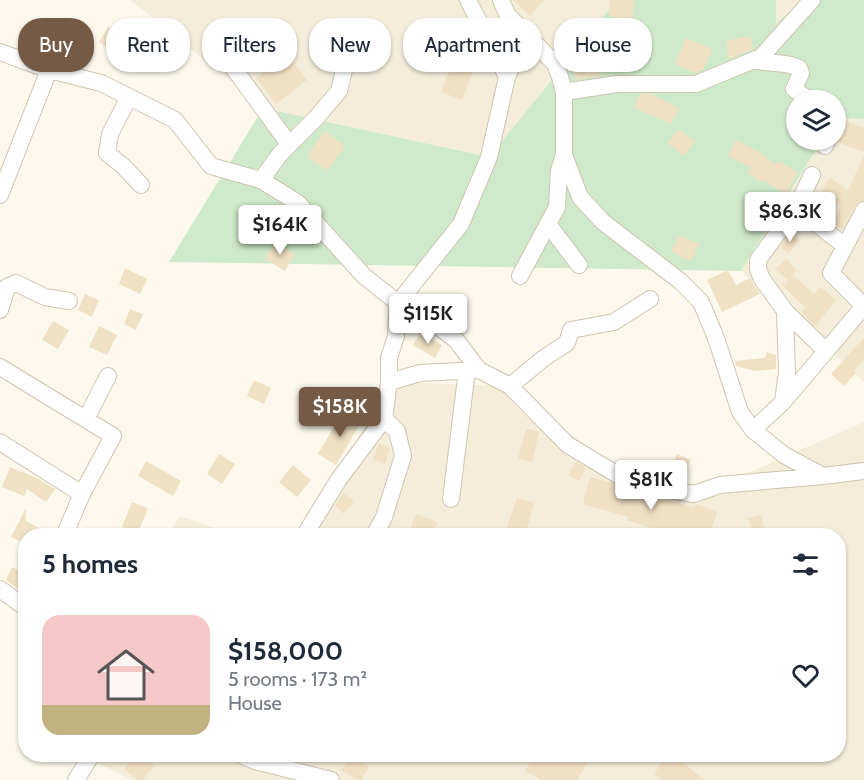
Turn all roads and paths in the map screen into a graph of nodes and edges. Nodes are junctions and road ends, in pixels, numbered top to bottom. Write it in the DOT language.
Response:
graph roads {
  1 [pos="468,0"];
  2 [pos="501,0"];
  3 [pos="812,0"];
  4 [pos="511,18"];
  5 [pos="542,51"];
  6 [pos="0,52"];
  7 [pos="18,59"];
  8 [pos="755,60"];
  9 [pos="48,72"];
  10 [pos="57,72"];
  11 [pos="236,72"];
  12 [pos="344,72"];
  13 [pos="509,72"];
  14 [pos="507,77"];
  15 [pos="795,90"];
  16 [pos="564,92"];
  17 [pos="129,97"];
  18 [pos="289,144"];
  19 [pos="564,155"];
  20 [pos="812,175"];
  21 [pos="261,180"];
  22 [pos="141,185"];
  23 [pos="0,195"];
  24 [pos="796,208"];
  25 [pos="864,210"];
  26 [pos="548,224"];
  27 [pos="845,246"];
  28 [pos="579,265"];
  29 [pos="520,276"];
  30 [pos="650,299"];
  31 [pos="69,301"];
  32 [pos="398,303"];
  33 [pos="864,306"];
  34 [pos="0,310"];
  35 [pos="785,311"];
  36 [pos="826,351"];
  37 [pos="0,367"];
  38 [pos="473,370"];
  39 [pos="108,376"];
  40 [pos="389,382"];
  41 [pos="510,386"];
  42 [pos="783,402"];
  43 [pos="86,419"];
  44 [pos="384,419"];
  45 [pos="753,430"];
  46 [pos="0,442"];
  47 [pos="864,471"];
  48 [pos="823,476"];
  49 [pos="82,494"];
  50 [pos="451,499"];
  51 [pos="67,528"];
  52 [pos="309,528"];
  53 [pos="378,528"];
  54 [pos="0,590"];
  55 [pos="18,602"];
  56 [pos="87,762"];
  57 [pos="271,762"];
  58 [pos="76,780"];
  59 [pos="331,780"];
  1 -- 14 [label="street"];
  2 -- 4 [label="street"];
  3 -- 8 [label="street"];
  5 -- 16 [label="street"];
  6 -- 7 [label="street"];
  8 -- 15 [label="street"];
  8 -- 16 [label="street"];
  9 -- 23 [label="street"];
  10 -- 17 [label="street"];
  11 -- 18 [label="street"];
  12 -- 18 [label="street"];
  13 -- 14 [label="street"];
  14 -- 32 [label="street"];
  16 -- 19 [label="street"];
  17 -- 21 [label="street"];
  17 -- 22 [label="street"];
  18 -- 21 [label="street"];
  19 -- 26 [label="street"];
  19 -- 45 [label="street"];
  20 -- 24 [label="street"];
  21 -- 32 [label="street"];
  24 -- 27 [label="street"];
  24 -- 35 [label="street"];
  25 -- 27 [label="street"];
  26 -- 28 [label="street"];
  26 -- 29 [label="street"];
  27 -- 33 [label="street"];
  30 -- 41 [label="street"];
  31 -- 34 [label="street"];
  32 -- 38 [label="street"];
  32 -- 40 [label="street"];
  33 -- 36 [label="street"];
  35 -- 36 [label="street"];
  35 -- 42 [label="street"];
  36 -- 42 [label="street"];
  37 -- 43 [label="street"];
  38 -- 40 [label="street"];
  38 -- 41 [label="street"];
  38 -- 50 [label="street"];
  39 -- 43 [label="street"];
  40 -- 44 [label="street"];
  41 -- 48 [label="street"];
  42 -- 45 [label="street"];
  43 -- 49 [label="street"];
  44 -- 52 [label="street"];
  44 -- 53 [label="street"];
  45 -- 48 [label="street"];
  46 -- 49 [label="street"];
  47 -- 48 [label="street"];
  49 -- 51 [label="street"];
  54 -- 55 [label="street"];
  56 -- 58 [label="street"];
  57 -- 59 [label="street"];
}
